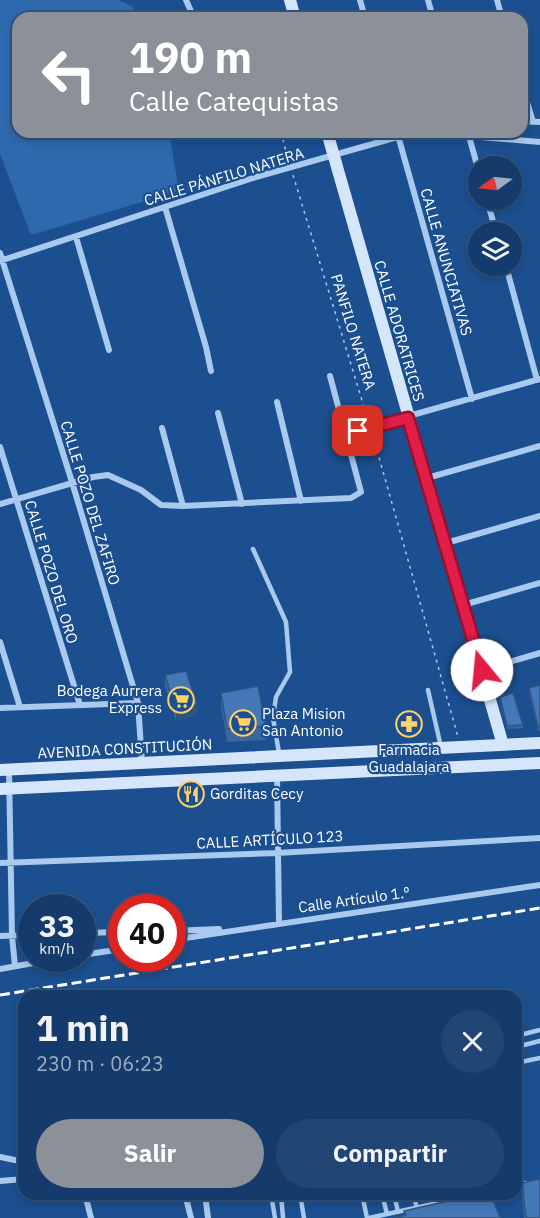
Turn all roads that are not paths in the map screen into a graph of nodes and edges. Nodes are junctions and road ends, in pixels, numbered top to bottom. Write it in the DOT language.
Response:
graph roads {
  1 [pos="528,101"];
  2 [pos="536,122"];
  3 [pos="329,138"];
  4 [pos="389,138"];
  5 [pos="399,138"];
  6 [pos="470,138"];
  7 [pos="487,138"];
  8 [pos="540,144"];
  9 [pos="334,156"];
  10 [pos="474,156"];
  11 [pos="165,207"];
  12 [pos="76,237"];
  13 [pos="1,258"];
  14 [pos="509,276"];
  15 [pos="109,350"];
  16 [pos="211,371"];
  17 [pos="330,376"];
  18 [pos="539,379"];
  19 [pos="472,399"];
  20 [pos="277,402"];
  21 [pos="218,413"];
  22 [pos="408,418"];
  23 [pos="162,428"];
  24 [pos="345,434"];
  25 [pos="540,446"];
  26 [pos="0,447"];
  27 [pos="427,478"];
  28 [pos="72,482"];
  29 [pos="16,499"];
  30 [pos="301,501"];
  31 [pos="0,504"];
  32 [pos="242,504"];
  33 [pos="183,506"];
  34 [pos="540,516"];
  35 [pos="445,543"];
  36 [pos="253,549"];
  37 [pos="540,583"];
  38 [pos="463,605"];
  39 [pos="0,642"];
  40 [pos="540,653"];
  41 [pos="482,670"];
  42 [pos="428,690"];
  43 [pos="138,703"];
  44 [pos="80,705"];
  45 [pos="20,707"];
  46 [pos="0,708"];
  47 [pos="540,743"];
  48 [pos="503,745"];
  49 [pos="441,747"];
  50 [pos="279,756"];
  51 [pos="540,763"];
  52 [pos="142,764"];
  53 [pos="4,769"];
  54 [pos="277,776"];
  55 [pos="4,789"];
  56 [pos="540,838"];
  57 [pos="277,853"];
  58 [pos="0,863"];
  59 [pos="12,863"];
  60 [pos="540,885"];
  61 [pos="279,923"];
  62 [pos="243,929"];
  63 [pos="186,931"];
  64 [pos="0,936"];
  65 [pos="12,936"];
  66 [pos="18,936"];
  67 [pos="186,938"];
  68 [pos="18,965"];
  69 [pos="15,966"];
  70 [pos="0,969"];
  71 [pos="540,1030"];
  72 [pos="522,1034"];
  73 [pos="540,1041"];
  74 [pos="522,1046"];
  75 [pos="540,1058"];
  76 [pos="522,1062"];
  77 [pos="0,1157"];
  78 [pos="18,1161"];
  79 [pos="18,1180"];
  80 [pos="0,1181"];
  81 [pos="530,1182"];
  82 [pos="522,1184"];
  83 [pos="86,1200"];
  84 [pos="186,1200"];
  85 [pos="206,1200"];
  86 [pos="272,1200"];
  87 [pos="281,1200"];
  88 [pos="301,1200"];
  89 [pos="364,1200"];
  90 [pos="384,1200"];
  91 [pos="395,1200"];
  92 [pos="415,1200"];
  93 [pos="451,1200"];
  94 [pos="417,1208"];
  95 [pos="398,1212"];
  96 [pos="387,1214"];
  97 [pos="91,1218"];
  98 [pos="191,1218"];
  99 [pos="208,1218"];
  100 [pos="275,1218"];
  101 [pos="283,1218"];
  102 [pos="304,1218"];
  103 [pos="368,1218"];
  1 -- 2 [label="street"];
  3 -- 9 [label="main road, CALLE ADORATRICES"];
  4 -- 9 [label="street, CALLE PÁNFILO NATERA"];
  5 -- 19 [label="street, CALLE ANUNCIATIVAS"];
  6 -- 10 [label="street"];
  7 -- 8 [label="street"];
  9 -- 11 [label="street, CALLE PÁNFILO NATERA"];
  9 -- 22 [label="main road, CALLE ADORATRICES"];
  11 -- 12 [label="street, CALLE PÁNFILO NATERA"];
  11 -- 16 [label="street"];
  12 -- 13 [label="street, CALLE PÁNFILO NATERA"];
  12 -- 15 [label="street"];
  13 -- 28 [label="street, CALLE POZO DEL ZAFIRO"];
  14 -- 18 [label="street"];
  17 -- 24 [label="street"];
  18 -- 19 [label="street"];
  19 -- 22 [label="street"];
  20 -- 30 [label="street"];
  21 -- 32 [label="street"];
  22 -- 24 [label="street"];
  22 -- 27 [label="main road, CALLE ADORATRICES"];
  23 -- 33 [label="street"];
  24 -- 30 [label="street"];
  25 -- 27 [label="street"];
  26 -- 29 [label="street, CALLE POZO DEL ORO"];
  27 -- 35 [label="main road, CALLE ADORATRICES"];
  28 -- 29 [label="street"];
  28 -- 33 [label="street"];
  28 -- 43 [label="street, CALLE POZO DEL ZAFIRO"];
  29 -- 31 [label="street"];
  29 -- 44 [label="street, CALLE POZO DEL ORO"];
  30 -- 32 [label="street"];
  32 -- 33 [label="street"];
  34 -- 35 [label="street"];
  35 -- 38 [label="main road, CALLE ADORATRICES"];
  36 -- 50 [label="lane"];
  37 -- 38 [label="street"];
  38 -- 41 [label="main road, CALLE ADORATRICES"];
  39 -- 45 [label="street"];
  40 -- 41 [label="street"];
  41 -- 48 [label="main road, CALLE ADORATRICES"];
  42 -- 49 [label="lane"];
  43 -- 44 [label="street"];
  43 -- 52 [label="street, CALLE POZO DEL ZAFIRO"];
  44 -- 45 [label="street"];
  45 -- 46 [label="street"];
  47 -- 48 [label="main road, AVENIDA CONSTITUCIÓN"];
  48 -- 49 [label="main road, AVENIDA CONSTITUCIÓN"];
  49 -- 50 [label="main road, AVENIDA CONSTITUCIÓN"];
  50 -- 52 [label="main road, AVENIDA CONSTITUCIÓN"];
  51 -- 54 [label="main road"];
  52 -- 53 [label="main road, AVENIDA CONSTITUCIÓN"];
  53 -- 55 [label="street"];
  54 -- 55 [label="main road"];
  54 -- 57 [label="street"];
  55 -- 59 [label="street"];
  56 -- 57 [label="street, CALLE ARTÍCULO 123"];
  57 -- 59 [label="street, CALLE ARTÍCULO 123"];
  57 -- 61 [label="street"];
  58 -- 59 [label="street, CALLE ARTÍCULO 123"];
  59 -- 65 [label="street"];
  60 -- 61 [label="street, Calle Artículo 1.º"];
  61 -- 62 [label="street, Calle Artículo 1.º"];
  62 -- 63 [label="street"];
  62 -- 67 [label="street, Calle Artículo 1.º"];
  64 -- 65 [label="street"];
  65 -- 66 [label="street"];
  65 -- 69 [label="street"];
  68 -- 69 [label="street"];
  69 -- 70 [label="street"];
  71 -- 72 [label="lane"];
  73 -- 74 [label="lane"];
  75 -- 76 [label="lane"];
  77 -- 78 [label="street"];
  79 -- 80 [label="street"];
  81 -- 82 [label="lane"];
  83 -- 97 [label="street"];
  84 -- 98 [label="street"];
  85 -- 99 [label="street"];
  86 -- 100 [label="lane"];
  87 -- 101 [label="lane"];
  88 -- 102 [label="lane"];
  89 -- 103 [label="lane"];
  90 -- 96 [label="lane"];
  91 -- 95 [label="lane"];
  92 -- 94 [label="lane"];
  93 -- 94 [label="lane"];
  94 -- 95 [label="lane"];
  95 -- 96 [label="lane"];
  96 -- 103 [label="lane"];
}
